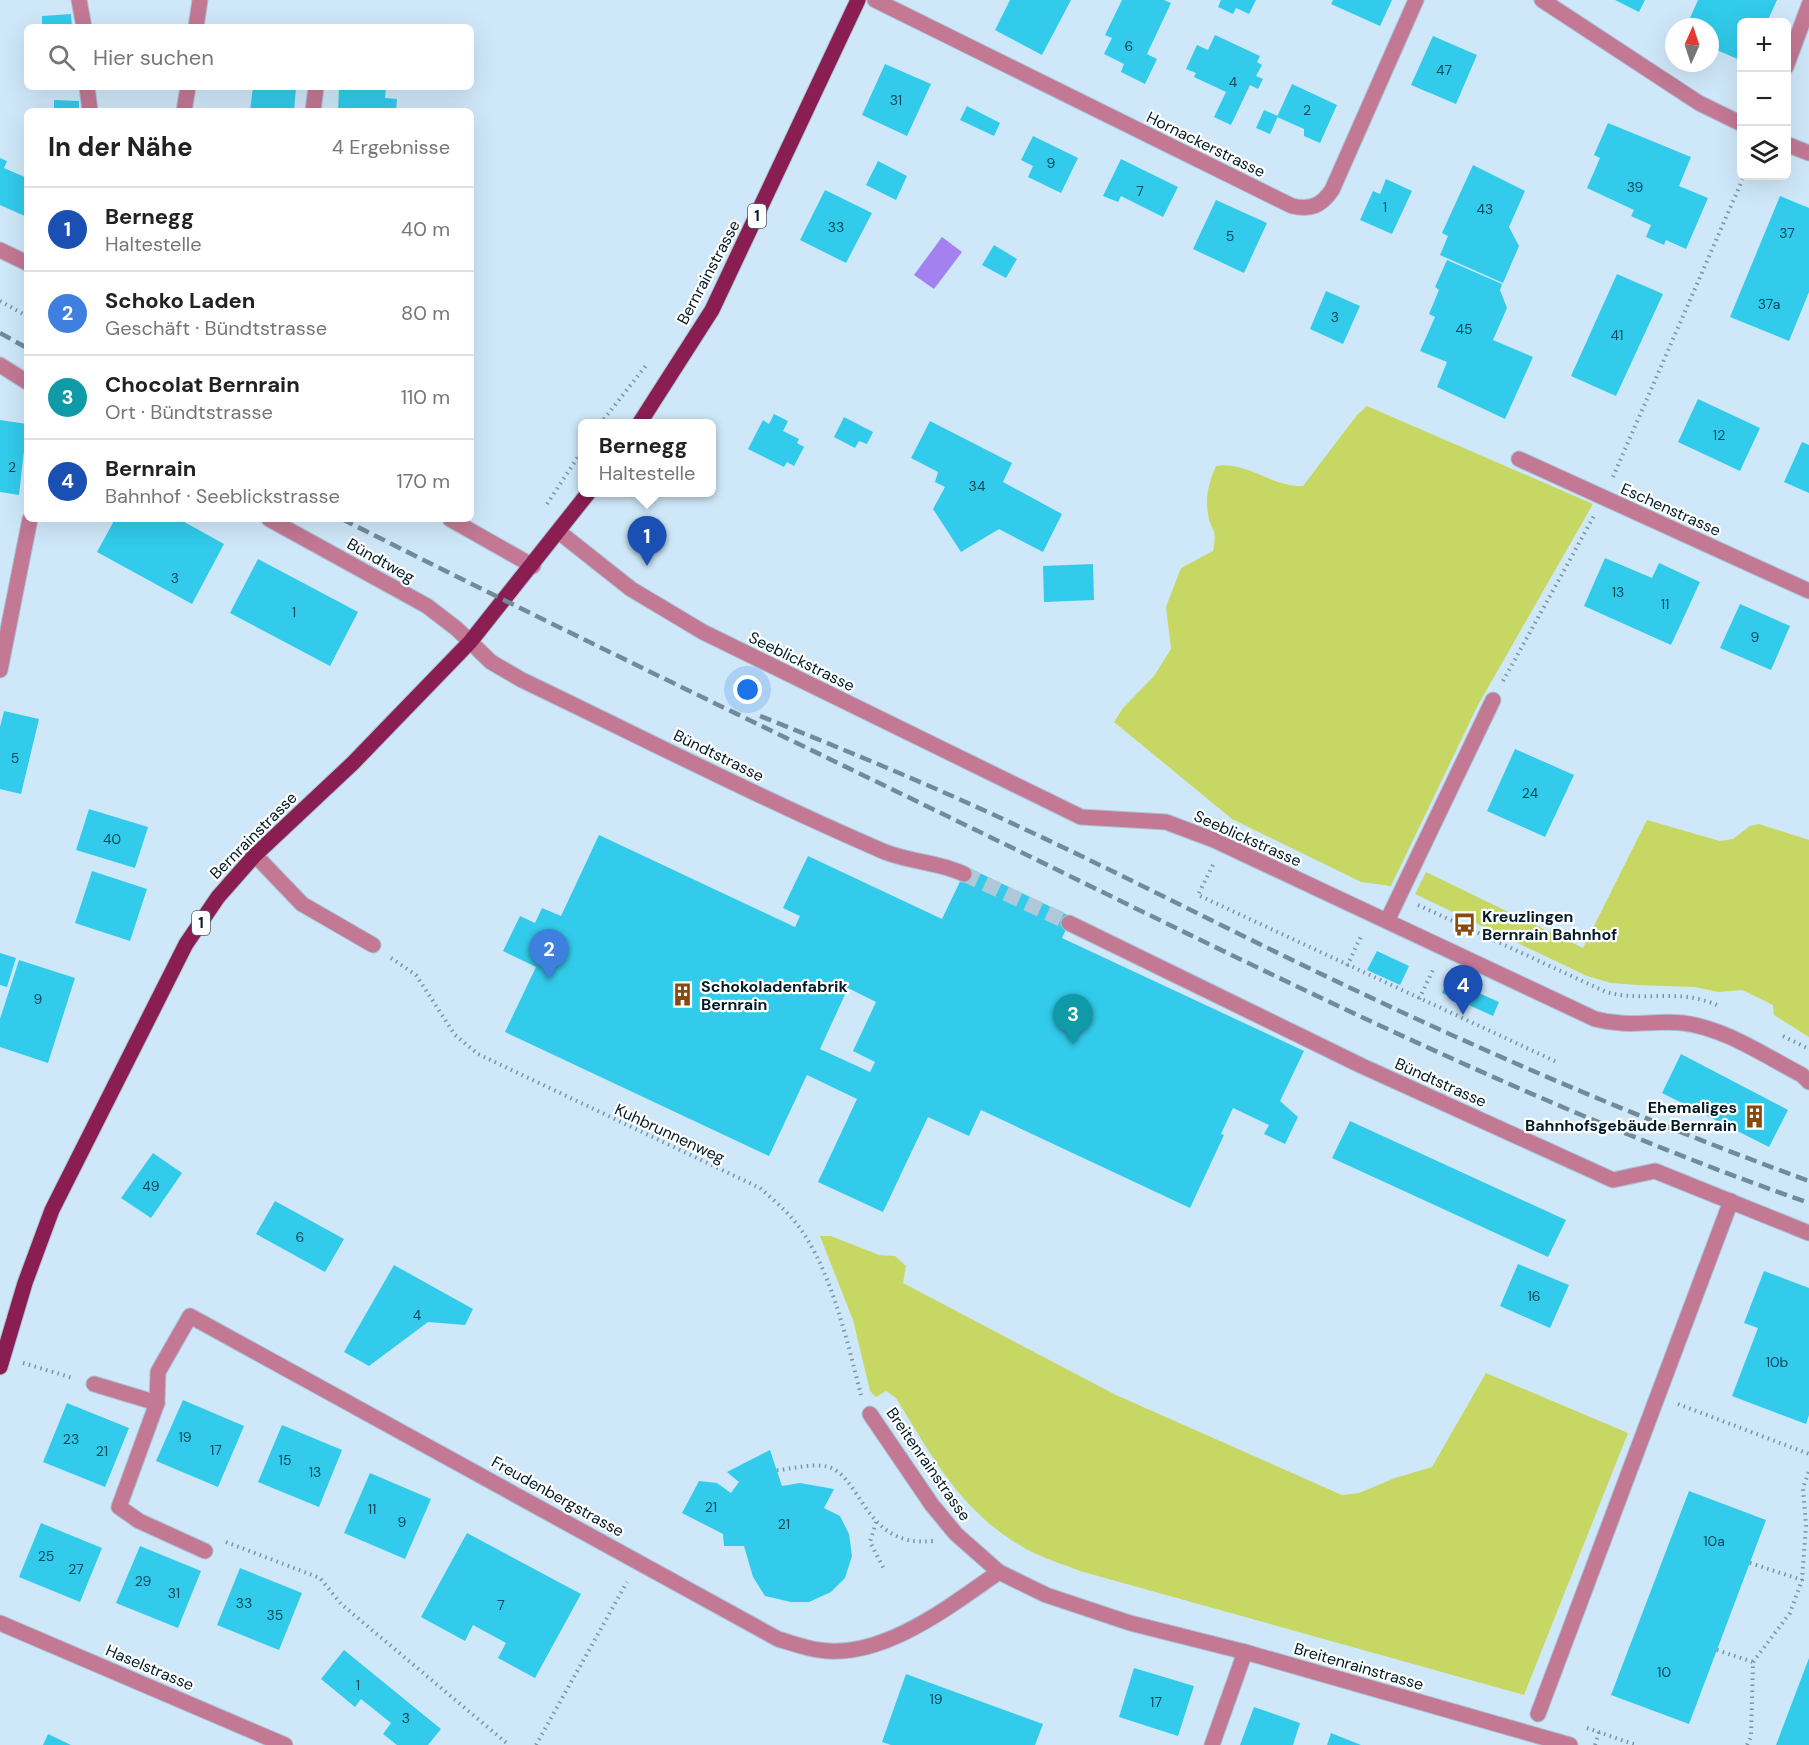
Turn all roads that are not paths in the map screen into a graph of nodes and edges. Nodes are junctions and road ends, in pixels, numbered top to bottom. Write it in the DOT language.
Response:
graph roads {
  1 [pos="79,0"];
  2 [pos="200,0"];
  3 [pos="858,0"];
  4 [pos="875,0"];
  5 [pos="1416,0"];
  6 [pos="1542,0"];
  7 [pos="1809,5"];
  8 [pos="83,24"];
  9 [pos="196,24"];
  10 [pos="1791,54"];
  11 [pos="87,90"];
  12 [pos="188,90"];
  13 [pos="316,90"];
  14 [pos="90,108"];
  15 [pos="184,108"];
  16 [pos="313,108"];
  17 [pos="1737,122"];
  18 [pos="1791,146"];
  19 [pos="1809,153"];
  20 [pos="0,250"];
  21 [pos="24,262"];
  22 [pos="0,365"];
  23 [pos="24,380"];
  24 [pos="642,419"];
  25 [pos="1520,459"];
  26 [pos="585,497"];
  27 [pos="29,522"];
  28 [pos="274,522"];
  29 [pos="455,522"];
  30 [pos="559,532"];
  31 [pos="533,566"];
  32 [pos="1809,591"];
  33 [pos="4,639"];
  34 [pos="470,642"];
  35 [pos="0,670"];
  36 [pos="1493,700"];
  37 [pos="255,855"];
  38 [pos="964,874"];
  39 [pos="1387,921"];
  40 [pos="1069,923"];
  41 [pos="373,945"];
  42 [pos="1809,1082"];
  43 [pos="1731,1201"];
  44 [pos="1809,1233"];
  45 [pos="2,1362"];
  46 [pos="94,1384"];
  47 [pos="157,1403"];
  48 [pos="870,1414"];
  49 [pos="205,1551"];
  50 [pos="999,1572"];
  51 [pos="0,1623"];
  52 [pos="1245,1652"];
  53 [pos="1538,1714"];
  54 [pos="285,1745"];
  55 [pos="1212,1745"];
  56 [pos="1570,1745"];
  1 -- 8 [label="street"];
  2 -- 9 [label="street"];
  3 -- 24 [label="main road, Bernrainstrasse / 1"];
  4 -- 5 [label="street, Hornackerstrasse"];
  6 -- 17 [label="street"];
  7 -- 10 [label="street"];
  11 -- 14 [label="street"];
  12 -- 15 [label="street"];
  13 -- 16 [label="street"];
  18 -- 19 [label="street"];
  20 -- 21 [label="street"];
  22 -- 23 [label="street"];
  25 -- 32 [label="street, Eschenstrasse"];
  26 -- 30 [label="main road, Bernrainstrasse / 1"];
  27 -- 33 [label="street"];
  28 -- 34 [label="street, Bündtweg"];
  29 -- 31 [label="street"];
  30 -- 31 [label="main road, Bernrainstrasse / 1"];
  30 -- 39 [label="street, Seeblickstrasse"];
  31 -- 34 [label="main road, Bernrainstrasse / 1"];
  33 -- 35 [label="street"];
  34 -- 37 [label="main road, Bernrainstrasse / 1"];
  34 -- 38 [label="street, Bündtstrasse"];
  36 -- 39 [label="street"];
  37 -- 41 [label="street"];
  37 -- 45 [label="main road, Bernrainstrasse / 1"];
  39 -- 42 [label="street, Seeblickstrasse"];
  40 -- 43 [label="street, Bündtstrasse"];
  43 -- 44 [label="street, Bündtstrasse"];
  43 -- 53 [label="street"];
  46 -- 47 [label="street"];
  47 -- 49 [label="street, Freudenbergstrasse"];
  47 -- 50 [label="street, Freudenbergstrasse"];
  48 -- 50 [label="street, Breitenrainstrasse"];
  50 -- 52 [label="street, Breitenrainstrasse"];
  51 -- 54 [label="street, Haselstrasse"];
  52 -- 55 [label="street"];
  52 -- 56 [label="street, Breitenrainstrasse"];
}
